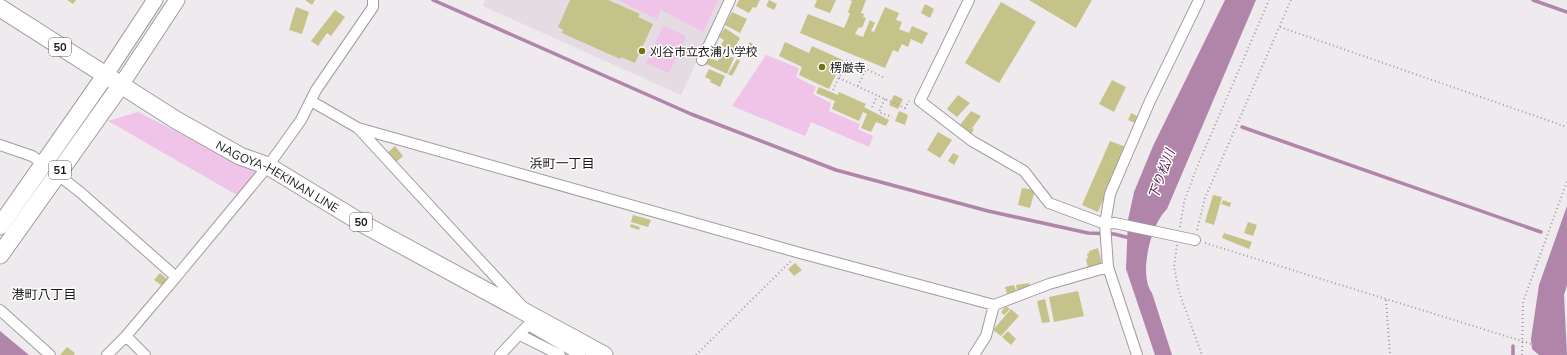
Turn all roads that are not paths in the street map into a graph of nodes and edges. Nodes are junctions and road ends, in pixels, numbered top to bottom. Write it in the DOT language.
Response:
graph roads {
  1 [pos="155,0"];
  2 [pos="177,0"];
  3 [pos="373,0"];
  4 [pos="730,0"];
  5 [pos="969,0"];
  6 [pos="1199,0"];
  7 [pos="0,8"];
  8 [pos="702,60"];
  9 [pos="105,76"];
  10 [pos="120,85"];
  11 [pos="311,101"];
  12 [pos="358,128"];
  13 [pos="0,145"];
  14 [pos="268,166"];
  15 [pos="51,169"];
  16 [pos="1105,225"];
  17 [pos="0,226"];
  18 [pos="1195,240"];
  19 [pos="0,255"];
  20 [pos="1108,267"];
  21 [pos="176,277"];
  22 [pos="994,305"];
  23 [pos="0,310"];
  24 [pos="529,313"];
  25 [pos="520,334"];
  26 [pos="126,336"];
  27 [pos="50,355"];
  28 [pos="107,355"];
  29 [pos="145,355"];
  30 [pos="500,355"];
  31 [pos="560,355"];
  32 [pos="580,355"];
  33 [pos="604,355"];
  34 [pos="974,355"];
  35 [pos="1137,355"];
  1 -- 9 [label="street"];
  2 -- 10 [label="street"];
  3 -- 11 [label="street"];
  4 -- 8 [label="street"];
  5 -- 16 [label="street"];
  6 -- 16 [label="street"];
  7 -- 9 [label="main road, NAGOYA-HEKINAN LINE / 50"];
  9 -- 10 [label="main road, NAGOYA-HEKINAN LINE / 50"];
  9 -- 15 [label="main road, 51"];
  10 -- 14 [label="main road, NAGOYA-HEKINAN LINE / 50"];
  10 -- 15 [label="main road, 51"];
  11 -- 12 [label="street"];
  11 -- 14 [label="street"];
  12 -- 22 [label="street"];
  12 -- 24 [label="street"];
  13 -- 15 [label="street"];
  14 -- 21 [label="street"];
  14 -- 24 [label="main road, NAGOYA-HEKINAN LINE / 50"];
  15 -- 17 [label="main road, 51"];
  15 -- 19 [label="main road, 51"];
  15 -- 21 [label="street"];
  16 -- 18 [label="street"];
  16 -- 20 [label="street"];
  20 -- 22 [label="street"];
  20 -- 35 [label="street"];
  21 -- 26 [label="street"];
  22 -- 34 [label="street"];
  23 -- 27 [label="street"];
  24 -- 33 [label="main road, NAGOYA-HEKINAN LINE / 50"];
  25 -- 30 [label="street"];
  25 -- 31 [label="street"];
  25 -- 32 [label="street"];
  26 -- 28 [label="street"];
  26 -- 29 [label="street"];
}
